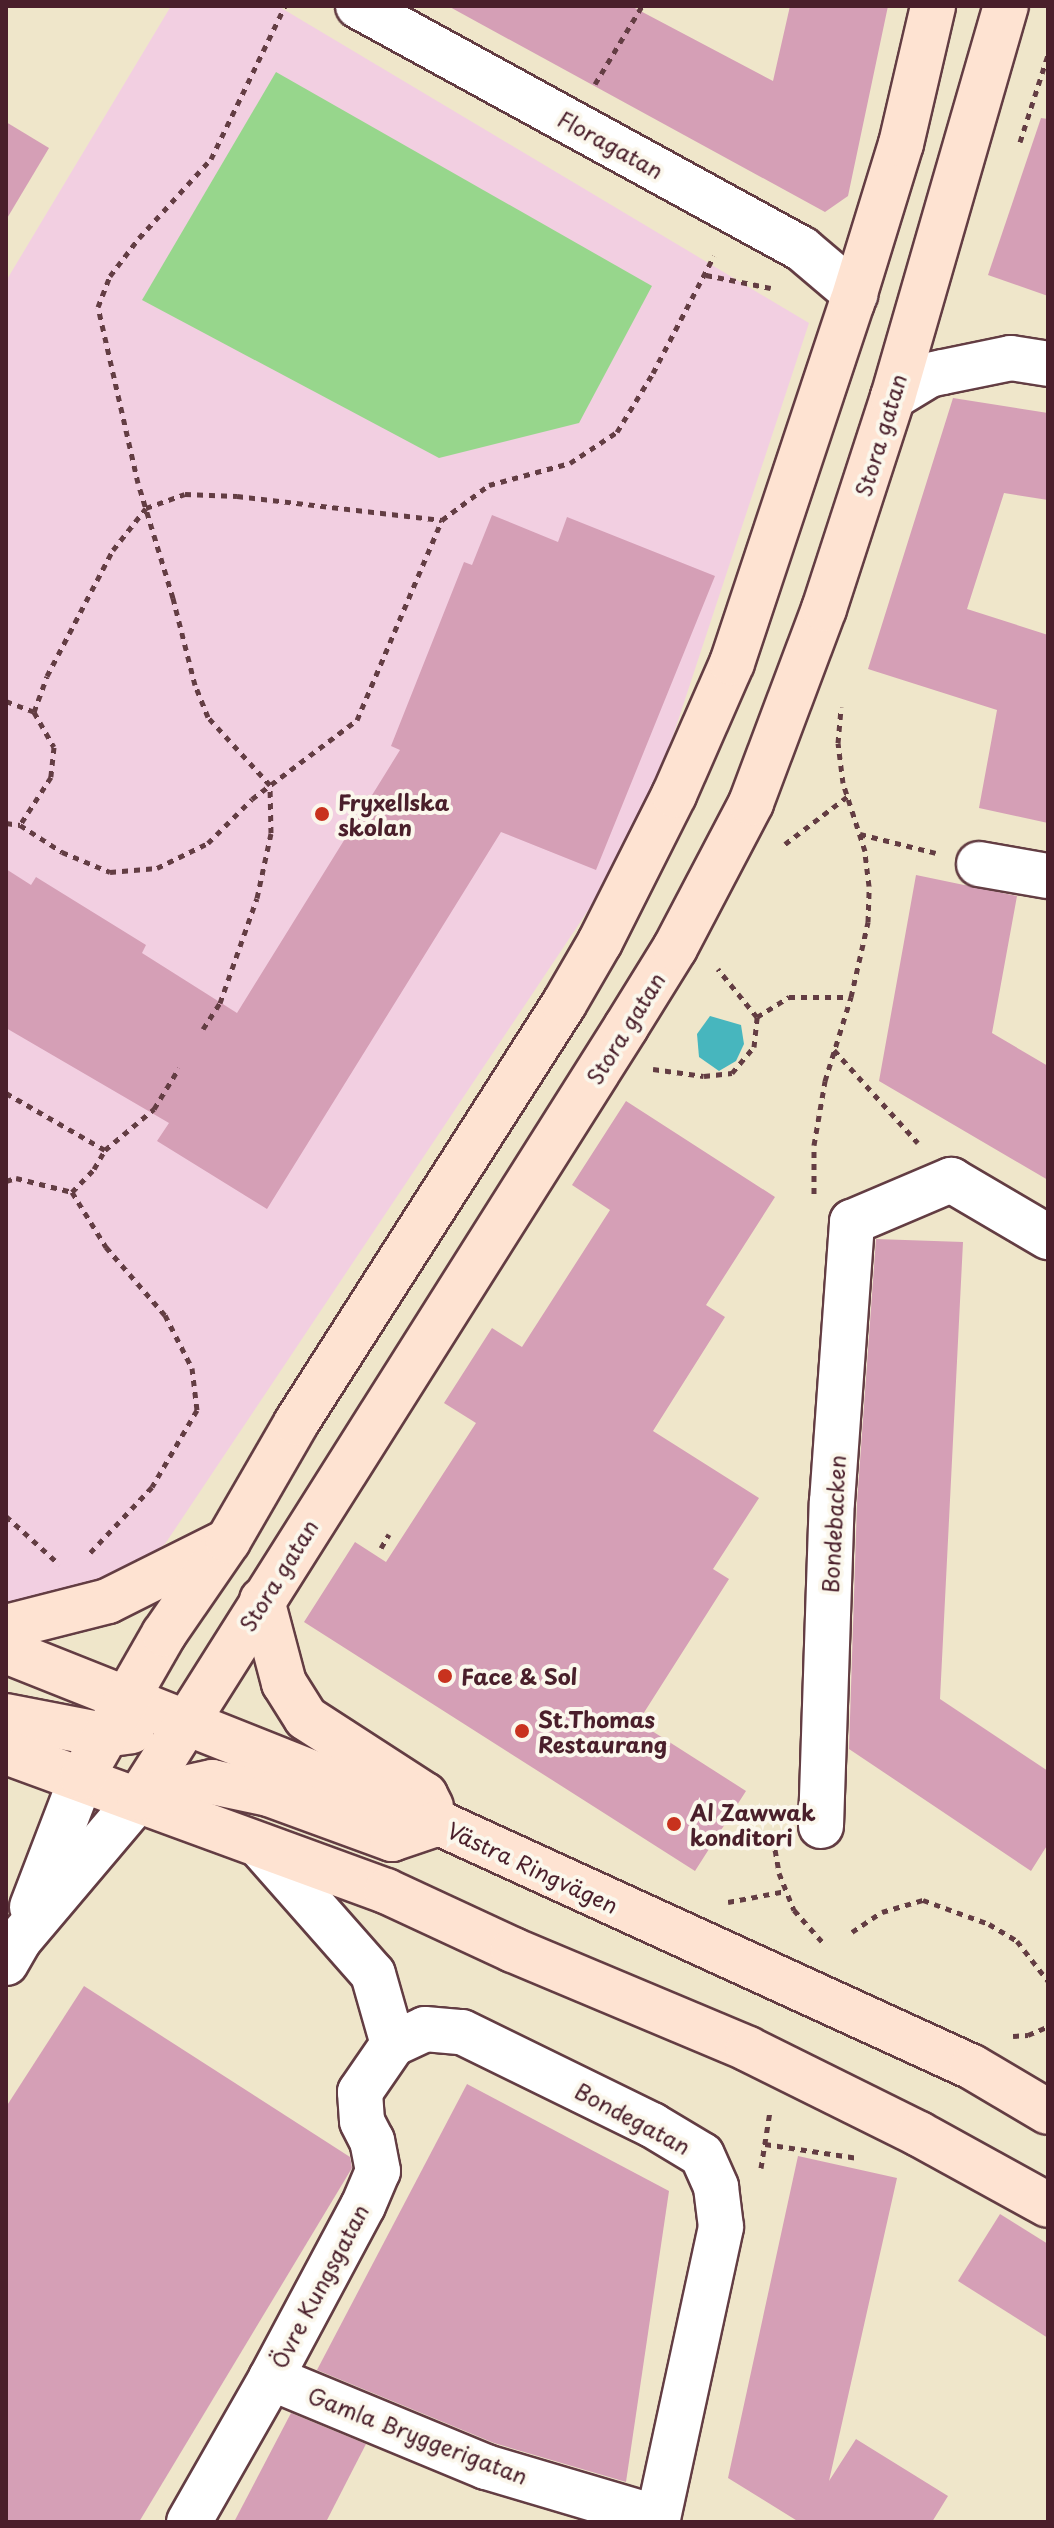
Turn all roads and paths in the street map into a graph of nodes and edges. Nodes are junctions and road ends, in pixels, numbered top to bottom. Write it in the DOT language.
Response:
graph roads {
  1 [pos="285,6"];
  2 [pos="358,6"];
  3 [pos="642,6"];
  4 [pos="933,6"];
  5 [pos="1006,6"];
  6 [pos="572,123"];
  7 [pos="732,210"];
  8 [pos="855,294"];
  9 [pos="1048,364"];
  10 [pos="893,397"];
  11 [pos="146,508"];
  12 [pos="442,520"];
  13 [pos="6,701"];
  14 [pos="34,712"];
  15 [pos="270,785"];
  16 [pos="848,796"];
  17 [pos="6,823"];
  18 [pos="20,825"];
  19 [pos="860,834"];
  20 [pos="782,845"];
  21 [pos="979,864"];
  22 [pos="1048,876"];
  23 [pos="714,963"];
  24 [pos="851,997"];
  25 [pos="757,1017"];
  26 [pos="203,1029"];
  27 [pos="834,1049"];
  28 [pos="179,1068"];
  29 [pos="671,1071"];
  30 [pos="6,1093"];
  31 [pos="105,1150"];
  32 [pos="951,1180"];
  33 [pos="6,1181"];
  34 [pos="72,1192"];
  35 [pos="1048,1237"];
  36 [pos="6,1516"];
  37 [pos="389,1534"];
  38 [pos="228,1541"];
  39 [pos="381,1548"];
  40 [pos="76,1592"];
  41 [pos="262,1600"];
  42 [pos="6,1627"];
  43 [pos="6,1651"];
  44 [pos="127,1697"];
  45 [pos="6,1716"];
  46 [pos="185,1724"];
  47 [pos="104,1735"];
  48 [pos="6,1752"];
  49 [pos="82,1777"];
  50 [pos="139,1798"];
  51 [pos="439,1823"];
  52 [pos="821,1826"];
  53 [pos="261,1847"];
  54 [pos="852,1932"];
  55 [pos="13,1951"];
  56 [pos="1048,1981"];
  57 [pos="393,2044"];
  58 [pos="1048,2112"];
  59 [pos="765,2144"];
  60 [pos="863,2159"];
  61 [pos="1048,2205"];
  62 [pos="271,2378"];
  63 [pos="657,2520"];
  64 [pos="189,2522"];
  1 -- 11 [label="path"];
  2 -- 6 [label="street, Floragatan"];
  3 -- 6 [label="path"];
  4 -- 8 [label="main road, Stora gatan"];
  5 -- 10 [label="main road, Stora gatan"];
  6 -- 7 [label="street, Floragatan"];
  7 -- 8 [label="street, Floragatan"];
  7 -- 12 [label="path"];
  8 -- 38 [label="main road, Stora gatan"];
  9 -- 10 [label="street"];
  10 -- 41 [label="main road, Stora gatan"];
  11 -- 12 [label="path"];
  11 -- 14 [label="path"];
  11 -- 15 [label="path"];
  12 -- 15 [label="path"];
  13 -- 14 [label="path"];
  14 -- 18 [label="path"];
  15 -- 18 [label="path"];
  15 -- 26 [label="path"];
  16 -- 20 [label="path"];
  17 -- 18 [label="path"];
  19 -- 21 [label="path"];
  21 -- 22 [label="street"];
  23 -- 25 [label="path"];
  24 -- 25 [label="path"];
  25 -- 29 [label="path"];
  27 -- 32 [label="path"];
  28 -- 31 [label="path"];
  30 -- 31 [label="path"];
  31 -- 34 [label="path"];
  32 -- 35 [label="street"];
  32 -- 52 [label="street, Bondebacken"];
  33 -- 34 [label="path"];
  34 -- 40 [label="path"];
  36 -- 40 [label="path"];
  37 -- 39 [label="path"];
  38 -- 40 [label="main road"];
  38 -- 44 [label="main road, Stora gatan"];
  40 -- 42 [label="main road"];
  41 -- 46 [label="main road, Stora gatan"];
  41 -- 51 [label="main road"];
  43 -- 44 [label="main road, Västra Ringvägen"];
  44 -- 46 [label="main road, Västra Ringvägen"];
  44 -- 47 [label="main road, Stora gatan"];
  45 -- 47 [label="main road"];
  46 -- 47 [label="main road"];
  46 -- 50 [label="main road, Stora gatan"];
  46 -- 51 [label="main road, Västra Ringvägen"];
  47 -- 49 [label="main road, Stora gatan"];
  48 -- 49 [label="main road"];
  49 -- 50 [label="main road"];
  49 -- 55 [label="street, Stora gatan"];
  50 -- 51 [label="main road"];
  50 -- 53 [label="main road"];
  50 -- 55 [label="street, Stora gatan"];
  51 -- 58 [label="main road, Västra Ringvägen"];
  53 -- 57 [label="street"];
  53 -- 61 [label="main road"];
  54 -- 56 [label="path"];
  57 -- 62 [label="street, Övre Kungsgatan"];
  57 -- 63 [label="street, Bondegatan"];
  59 -- 60 [label="path"];
  62 -- 63 [label="street, Gamla Bryggerigatan"];
  62 -- 64 [label="street, Övre Kungsgatan"];
}
